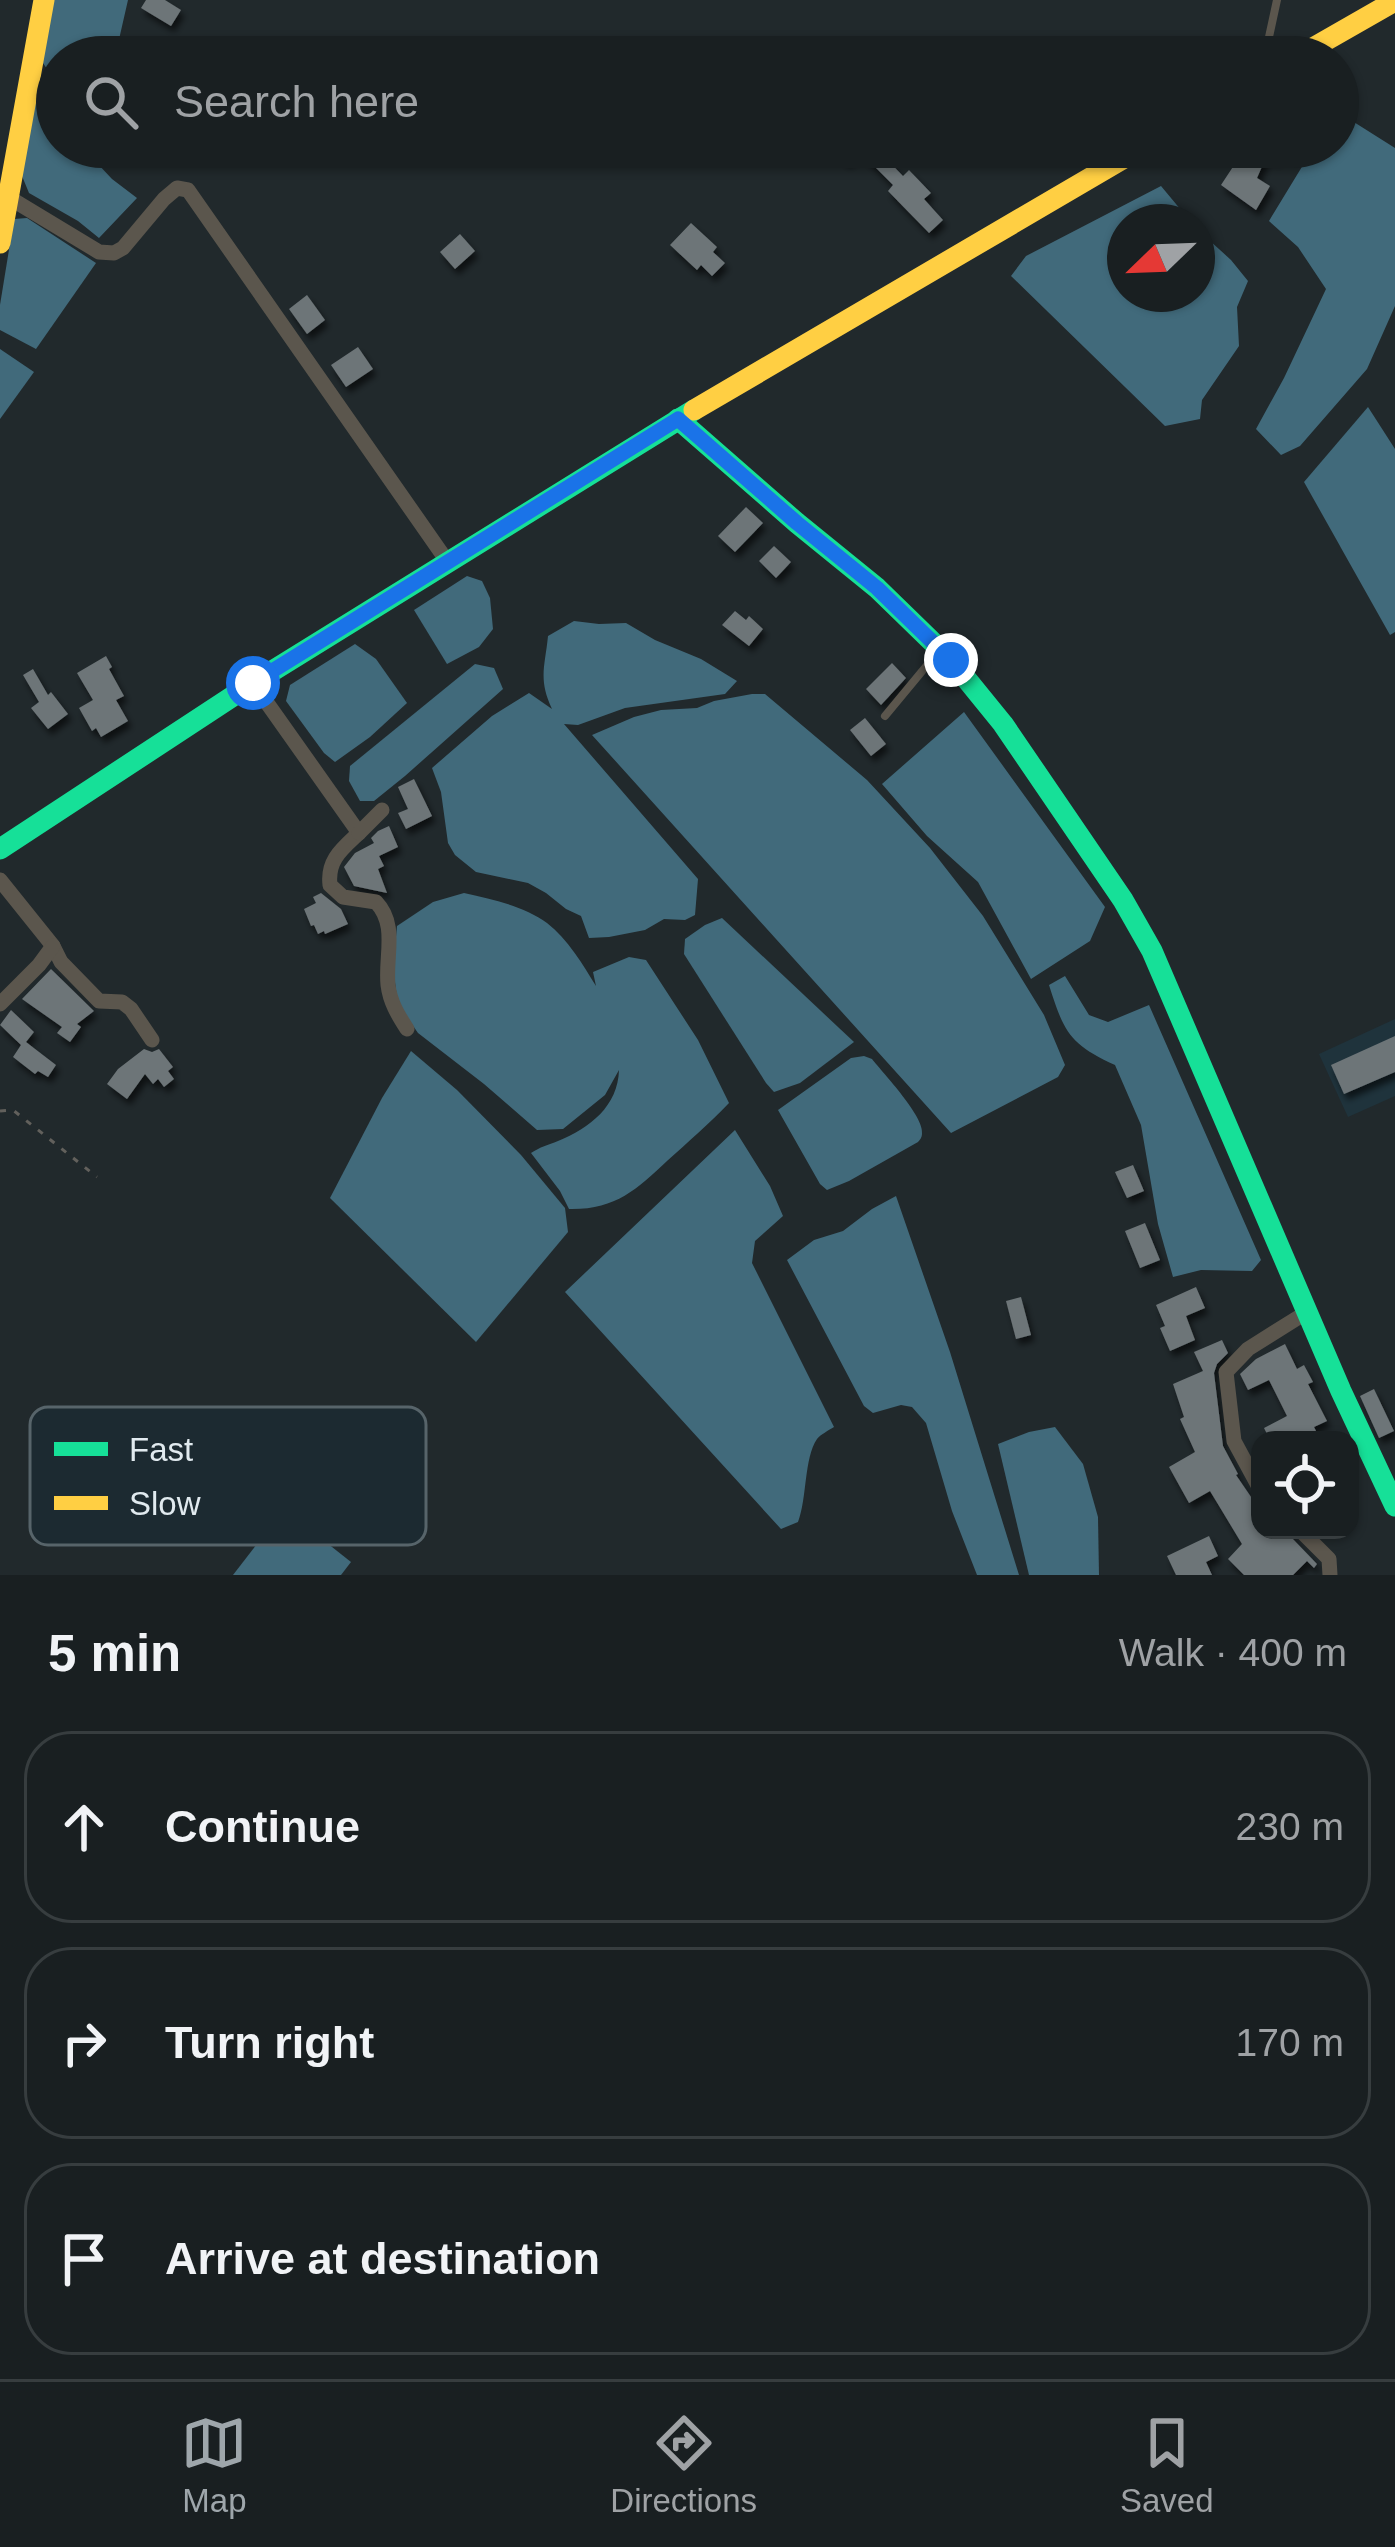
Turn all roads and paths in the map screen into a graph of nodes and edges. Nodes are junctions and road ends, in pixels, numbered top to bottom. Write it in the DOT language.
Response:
graph roads {
  1 [pos="44,0"];
  2 [pos="1277,0"];
  3 [pos="1395,1"];
  4 [pos="37,36"];
  5 [pos="1270,36"];
  6 [pos="1334,36"];
  7 [pos="36,44"];
  8 [pos="1107,168"];
  9 [pos="8,197"];
  10 [pos="0,243"];
  11 [pos="678,419"];
  12 [pos="448,561"];
  13 [pos="940,649"];
  14 [pos="253,683"];
  15 [pos="885,716"];
  16 [pos="382,810"];
  17 [pos="359,833"];
  18 [pos="0,849"];
  19 [pos="0,880"];
  20 [pos="53,946"];
  21 [pos="0,1004"];
  22 [pos="407,1029"];
  23 [pos="152,1040"];
  24 [pos="0,1111"];
  25 [pos="97,1177"];
  26 [pos="1294,1320"];
  27 [pos="1251,1473"];
  28 [pos="1395,1506"];
  29 [pos="1309,1539"];
  30 [pos="1330,1575"];
  1 -- 4 [label="street"];
  2 -- 5 [label="lane"];
  3 -- 6 [label="street"];
  7 -- 9 [label="street"];
  8 -- 11 [label="street"];
  9 -- 10 [label="street"];
  9 -- 12 [label="street"];
  11 -- 12 [label="street"];
  11 -- 13 [label="street"];
  12 -- 14 [label="street"];
  13 -- 15 [label="lane"];
  13 -- 26 [label="street"];
  14 -- 17 [label="street"];
  14 -- 18 [label="street"];
  16 -- 17 [label="street"];
  17 -- 22 [label="street"];
  19 -- 20 [label="street"];
  20 -- 21 [label="street"];
  20 -- 23 [label="street"];
  24 -- 25 [label="path"];
  26 -- 27 [label="street"];
  26 -- 28 [label="street"];
  29 -- 30 [label="street"];
}
